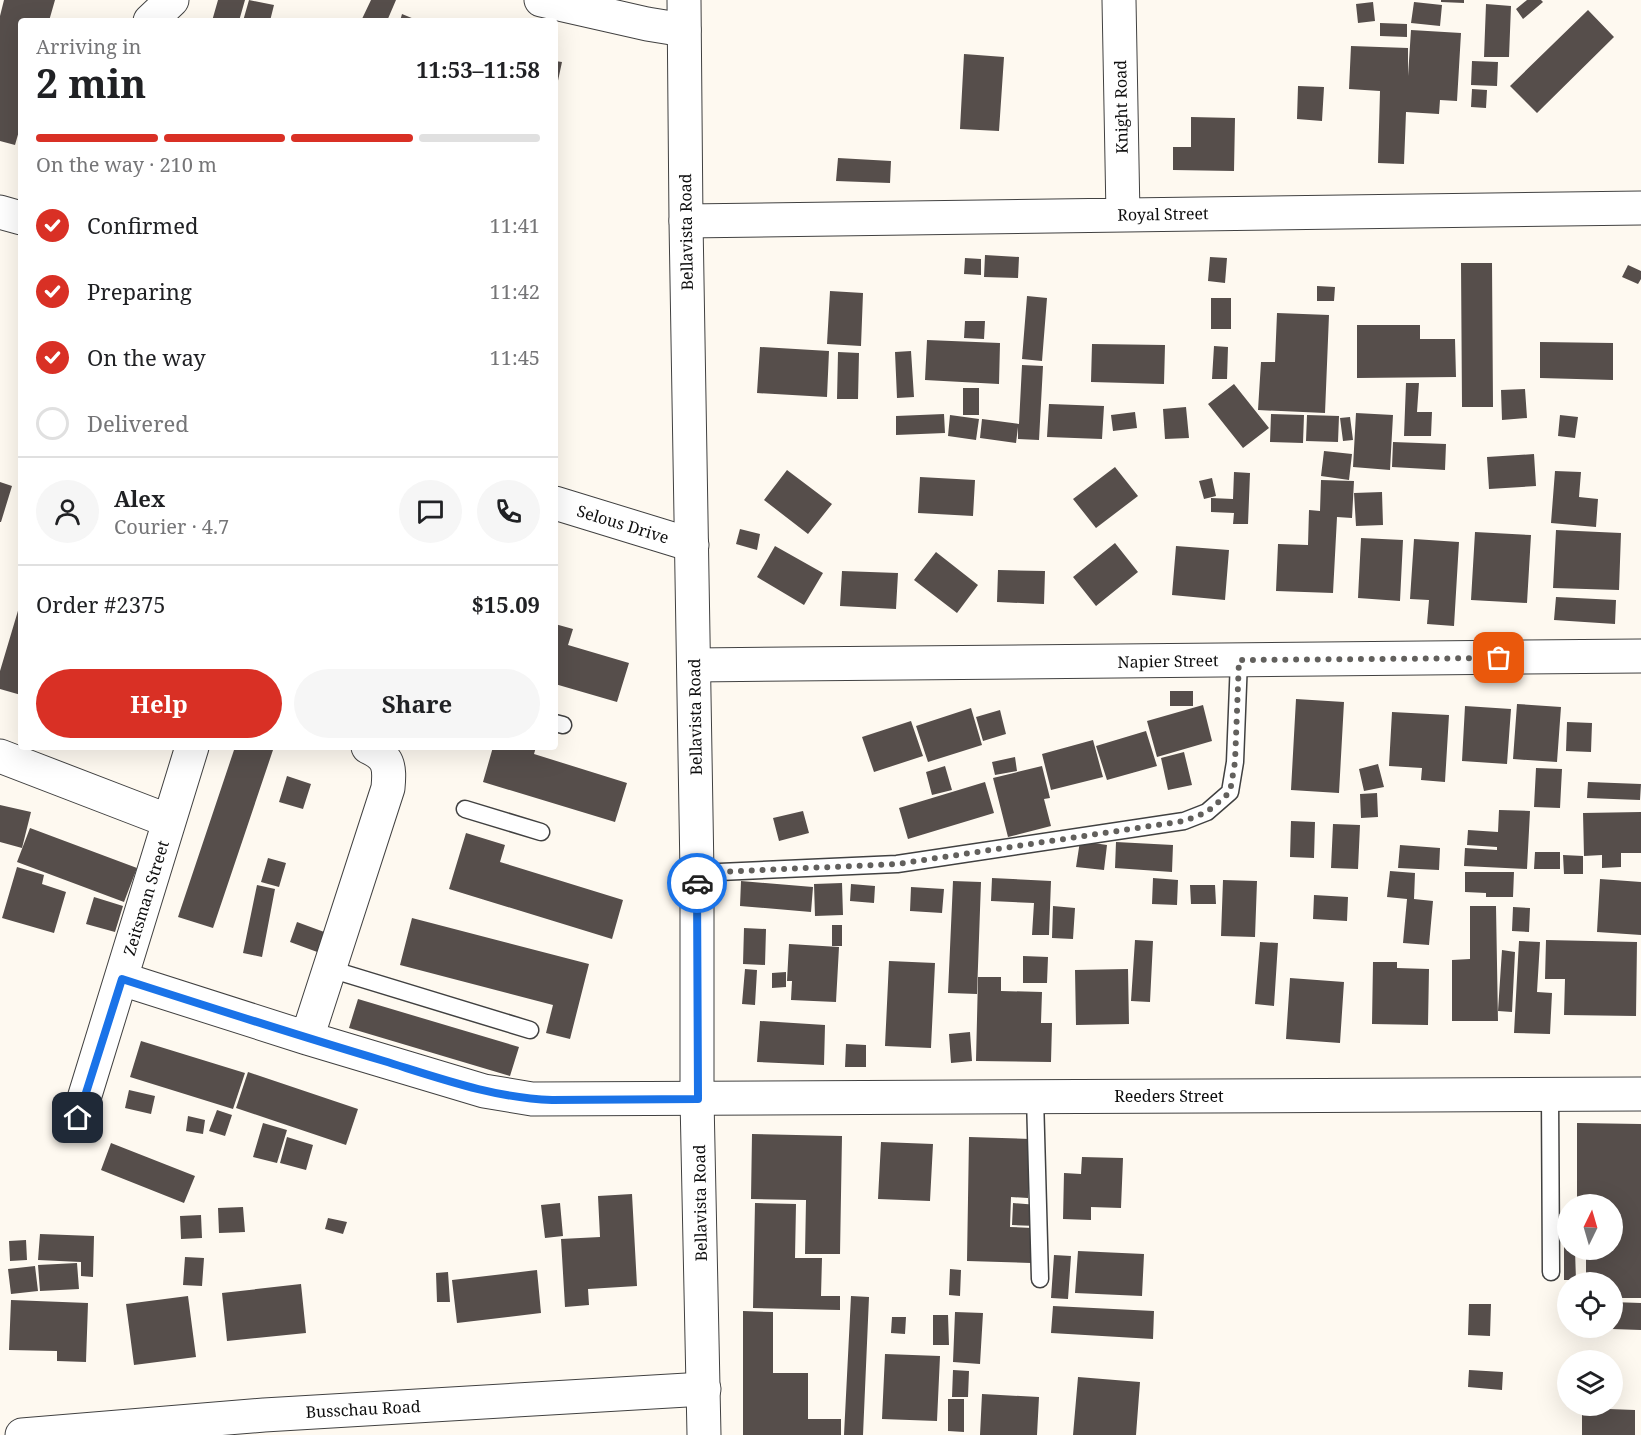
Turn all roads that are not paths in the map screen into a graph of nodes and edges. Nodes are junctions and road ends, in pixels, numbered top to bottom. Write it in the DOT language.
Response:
graph roads {
  1 [pos="172,0"];
  2 [pos="541,0"];
  3 [pos="1119,0"];
  4 [pos="684,15"];
  5 [pos="153,18"];
  6 [pos="1641,208"];
  7 [pos="0,212"];
  8 [pos="1123,215"];
  9 [pos="18,217"];
  10 [pos="686,221"];
  11 [pos="558,503"];
  12 [pos="692,544"];
  13 [pos="1641,656"];
  14 [pos="1239,660"];
  15 [pos="694,665"];
  16 [pos="191,750"];
  17 [pos="375,750"];
  18 [pos="0,756"];
  19 [pos="465,809"];
  20 [pos="169,821"];
  21 [pos="541,832"];
  22 [pos="697,873"];
  23 [pos="330,969"];
  24 [pos="122,979"];
  25 [pos="530,1030"];
  26 [pos="307,1038"];
  27 [pos="1641,1094"];
  28 [pos="1550,1095"];
  29 [pos="1035,1097"];
  30 [pos="698,1099"];
  31 [pos="78,1118"];
  32 [pos="1551,1272"];
  33 [pos="1040,1279"];
  34 [pos="704,1389"];
  35 [pos="22,1435"];
  36 [pos="705,1435"];
  1 -- 5 [label="street"];
  2 -- 4 [label="street"];
  3 -- 8 [label="street, Knight Road"];
  4 -- 10 [label="street, Bellavista Road"];
  6 -- 8 [label="street, Royal Street"];
  7 -- 9 [label="street"];
  8 -- 10 [label="street, Royal Street"];
  10 -- 12 [label="street, Bellavista Road"];
  11 -- 12 [label="street, Selous Drive"];
  12 -- 15 [label="street, Bellavista Road"];
  13 -- 14 [label="street, Napier Street"];
  14 -- 15 [label="street, Napier Street"];
  14 -- 22 [label="lane"];
  15 -- 22 [label="street, Bellavista Road"];
  16 -- 20 [label="street, Zeitsman Street"];
  17 -- 23 [label="street"];
  18 -- 20 [label="street"];
  19 -- 21 [label="lane"];
  20 -- 24 [label="street, Zeitsman Street"];
  22 -- 30 [label="street, Bellavista Road"];
  23 -- 25 [label="lane"];
  23 -- 26 [label="street"];
  24 -- 26 [label="street, Reeders Street"];
  24 -- 31 [label="street, Zeitsman Street"];
  26 -- 30 [label="street, Reeders Street"];
  27 -- 28 [label="street, Reeders Street"];
  28 -- 29 [label="street, Reeders Street"];
  28 -- 32 [label="lane"];
  29 -- 30 [label="street, Reeders Street"];
  29 -- 33 [label="lane"];
  30 -- 34 [label="street, Bellavista Road"];
  34 -- 35 [label="street, Busschau Road"];
  34 -- 36 [label="street, Bellavista Road"];
}
